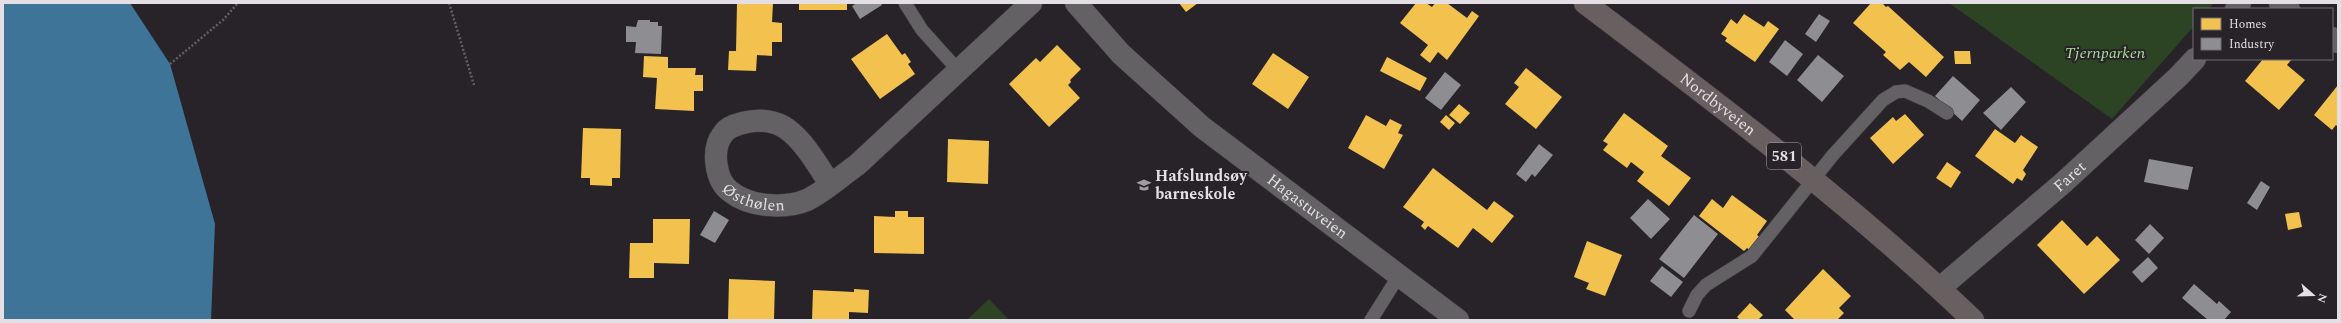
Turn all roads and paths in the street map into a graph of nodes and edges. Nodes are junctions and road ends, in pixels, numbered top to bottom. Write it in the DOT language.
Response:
graph roads {
  1 [pos="238,3"];
  2 [pos="449,3"];
  3 [pos="905,3"];
  4 [pos="1031,3"];
  5 [pos="1585,3"];
  6 [pos="1084,6"];
  7 [pos="2194,60"];
  8 [pos="170,64"];
  9 [pos="958,70"];
  10 [pos="474,85"];
  11 [pos="1947,113"];
  12 [pos="1814,180"];
  13 [pos="830,184"];
  14 [pos="1398,277"];
  15 [pos="1940,288"];
  16 [pos="1689,311"];
  17 [pos="1371,320"];
  18 [pos="1458,320"];
  19 [pos="1974,320"];
  1 -- 8 [label="path"];
  2 -- 10 [label="path"];
  3 -- 9 [label="lane"];
  4 -- 9 [label="street, Østhølen"];
  5 -- 12 [label="main road, Nordbyveien / 581"];
  6 -- 14 [label="street, Hagastuveien"];
  7 -- 15 [label="street, Faret"];
  9 -- 13 [label="street, Østhølen"];
  11 -- 12 [label="lane"];
  12 -- 15 [label="main road, Nordbyveien / 581"];
  12 -- 16 [label="lane"];
  13 -- 13 [label="street, Østhølen"];
  14 -- 17 [label="lane"];
  14 -- 18 [label="street, Hagastuveien"];
  15 -- 19 [label="main road, Nordbyveien / 581"];
}
